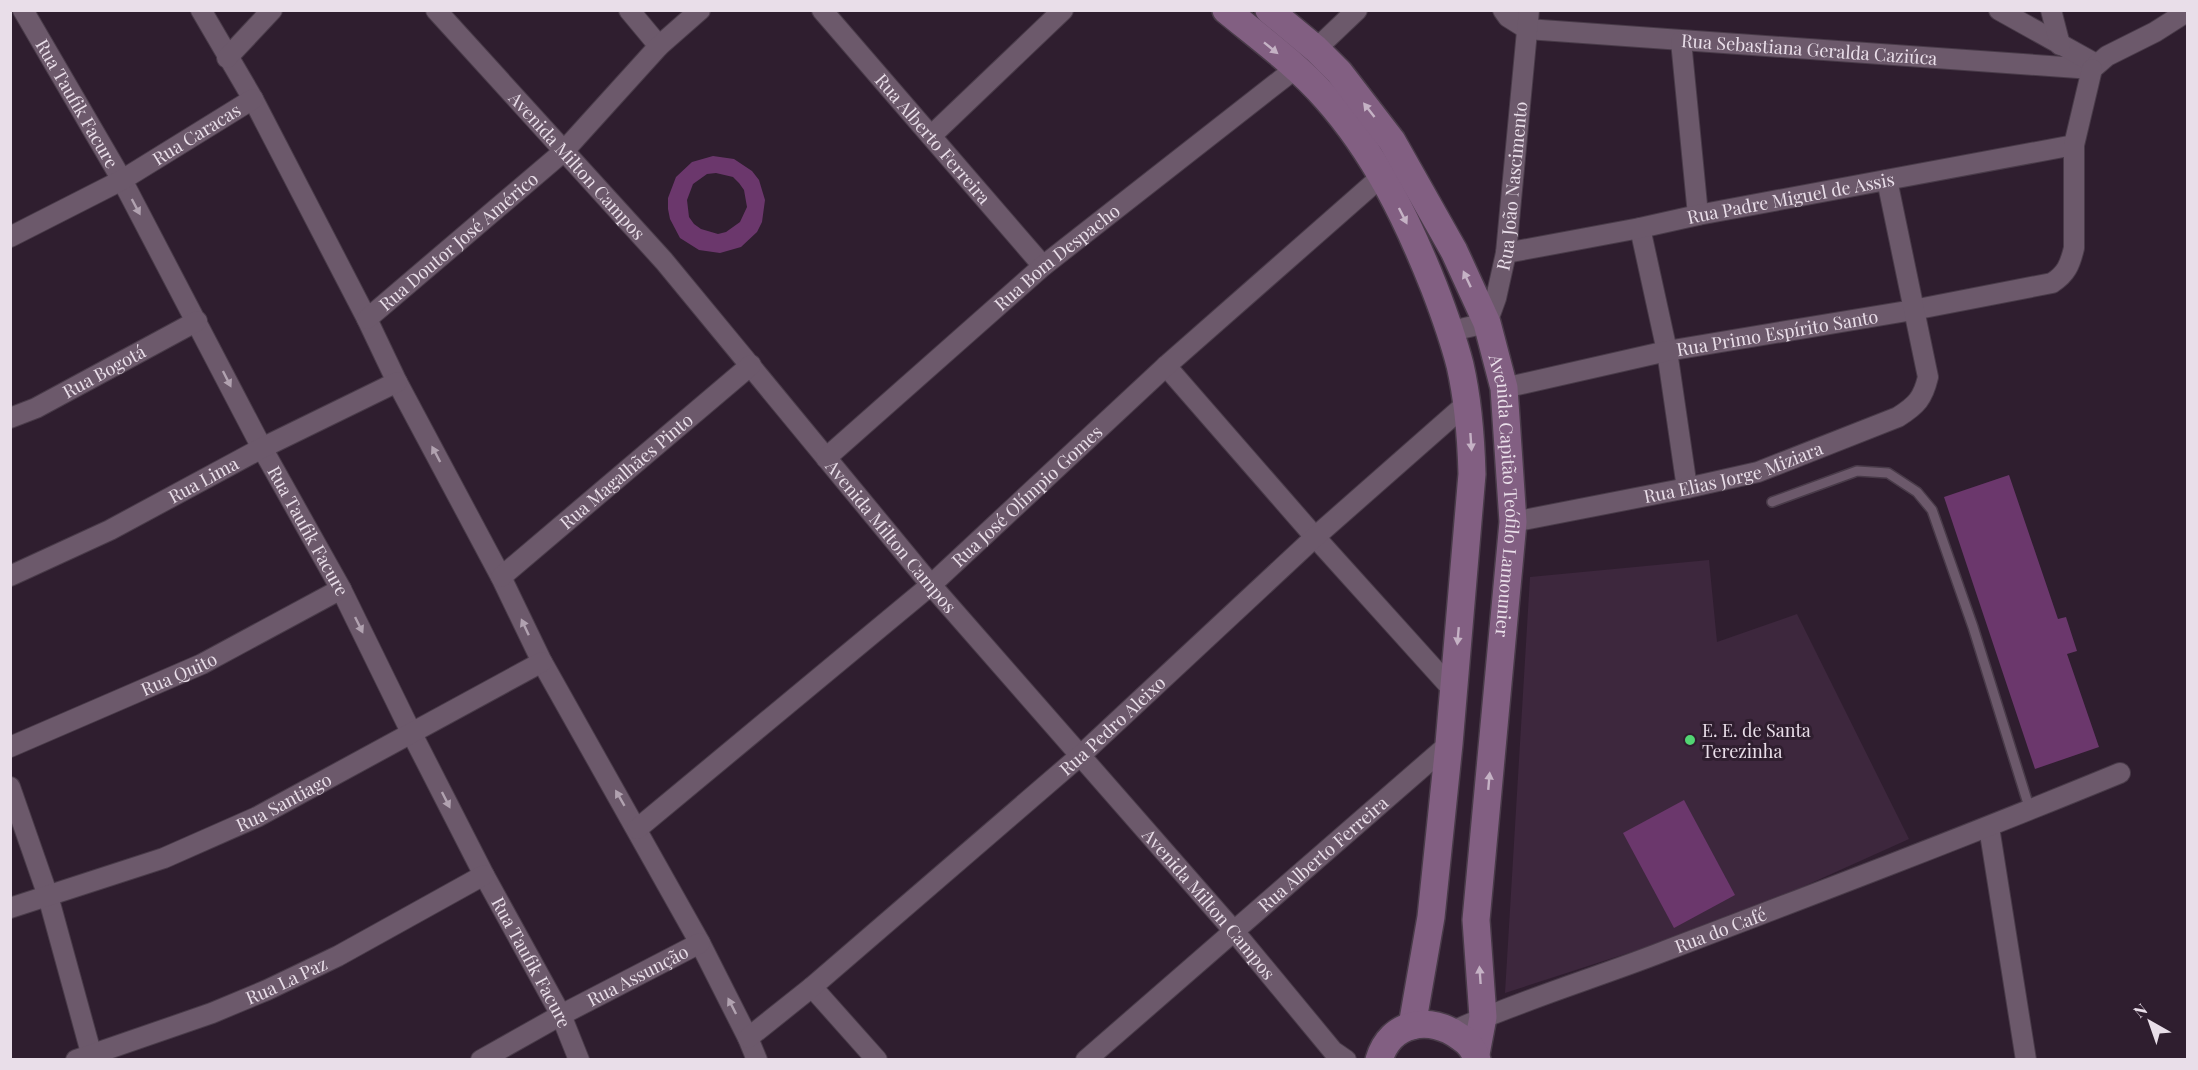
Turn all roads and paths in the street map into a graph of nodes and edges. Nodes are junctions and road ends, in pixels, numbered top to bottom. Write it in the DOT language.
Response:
graph roads {
  1 [pos="23,10"];
  2 [pos="201,10"];
  3 [pos="272,10"];
  4 [pos="436,10"];
  5 [pos="629,10"];
  6 [pos="700,10"];
  7 [pos="822,10"];
  8 [pos="1063,10"];
  9 [pos="1226,10"];
  10 [pos="1269,10"];
  11 [pos="1358,10"];
  12 [pos="1503,10"];
  13 [pos="1999,10"];
  14 [pos="2051,10"];
  15 [pos="2187,11"];
  16 [pos="1528,20"];
  17 [pos="1681,41"];
  18 [pos="2060,45"];
  19 [pos="659,46"];
  20 [pos="1316,49"];
  21 [pos="227,58"];
  22 [pos="2094,67"];
  23 [pos="1296,68"];
  24 [pos="253,99"];
  25 [pos="931,136"];
  26 [pos="2074,145"];
  27 [pos="563,152"];
  28 [pos="1382,176"];
  29 [pos="122,180"];
  30 [pos="1887,180"];
  31 [pos="1698,214"];
  32 [pos="1640,228"];
  33 [pos="10,237"];
  34 [pos="1506,252"];
  35 [pos="1043,266"];
  36 [pos="1913,309"];
  37 [pos="367,320"];
  38 [pos="197,321"];
  39 [pos="1487,323"];
  40 [pos="1451,331"];
  41 [pos="1666,351"];
  42 [pos="751,365"];
  43 [pos="1166,366"];
  44 [pos="397,382"];
  45 [pos="1504,388"];
  46 [pos="1466,404"];
  47 [pos="10,418"];
  48 [pos="262,448"];
  49 [pos="826,458"];
  50 [pos="1687,488"];
  51 [pos="1772,502"];
  52 [pos="1513,522"];
  53 [pos="1315,537"];
  54 [pos="10,576"];
  55 [pos="501,577"];
  56 [pos="931,585"];
  57 [pos="341,589"];
  58 [pos="542,662"];
  59 [pos="1453,690"];
  60 [pos="411,732"];
  61 [pos="1449,744"];
  62 [pos="10,747"];
  63 [pos="1081,754"];
  64 [pos="2120,773"];
  65 [pos="10,787"];
  66 [pos="2030,810"];
  67 [pos="1989,826"];
  68 [pos="638,829"];
  69 [pos="484,875"];
  70 [pos="48,896"];
  71 [pos="10,908"];
  72 [pos="1233,930"];
  73 [pos="700,942"];
  74 [pos="812,987"];
  75 [pos="561,1015"];
  76 [pos="1483,1017"];
  77 [pos="1412,1026"];
  78 [pos="1453,1031"];
  79 [pos="748,1038"];
  80 [pos="1476,1056"];
  81 [pos="87,1058"];
  82 [pos="1375,1058"];
  83 [pos="481,1059"];
  84 [pos="579,1059"];
  85 [pos="757,1059"];
  86 [pos="877,1059"];
  87 [pos="1086,1059"];
  88 [pos="1346,1059"];
  89 [pos="2026,1059"];
  1 -- 29 [label="street, Rua Taufik Facure"];
  2 -- 21 [label="street"];
  3 -- 21 [label="street"];
  4 -- 27 [label="street, Avenida Milton Campos"];
  5 -- 19 [label="street"];
  6 -- 19 [label="street, Rua Doutor José Américo"];
  7 -- 25 [label="street, Rua Alberto Ferreira"];
  8 -- 25 [label="street"];
  9 -- 23 [label="main road, Avenida Capitão Teófilo Lamounier, one-way"];
  10 -- 20 [label="main road, Avenida Capitão Teófilo Lamounier"];
  11 -- 20 [label="street"];
  12 -- 16 [label="street"];
  13 -- 18 [label="street"];
  14 -- 18 [label="street"];
  15 -- 22 [label="street"];
  16 -- 17 [label="street, Rua Sebastiana Geralda Caziúca"];
  16 -- 34 [label="street, Rua João Nascimento"];
  17 -- 22 [label="street, Rua Sebastiana Geralda Caziúca"];
  17 -- 31 [label="street"];
  18 -- 22 [label="street"];
  19 -- 27 [label="street, Rua Doutor José Américo"];
  39 -- 20 [label="main road, Avenida Capitão Teófilo Lamounier, one-way"];
  21 -- 24 [label="street"];
  22 -- 26 [label="street"];
  23 -- 28 [label="main road, Avenida Capitão Teófilo Lamounier"];
  23 -- 35 [label="street, Rua Bom Despacho"];
  24 -- 29 [label="street, Rua Caracas"];
  24 -- 37 [label="street"];
  25 -- 35 [label="street, Rua Alberto Ferreira"];
  26 -- 30 [label="street, Rua Padre Miguel de Assis"];
  26 -- 36 [label="street, Rua Primo Espírito Santo"];
  27 -- 37 [label="street, Rua Doutor José Américo"];
  27 -- 42 [label="street, Avenida Milton Campos"];
  28 -- 40 [label="main road, Avenida Capitão Teófilo Lamounier, one-way"];
  28 -- 43 [label="street, Rua José Olímpio Gomes"];
  29 -- 33 [label="street, Rua Caracas"];
  29 -- 38 [label="street, Rua Taufik Facure, one-way"];
  30 -- 31 [label="street, Rua Padre Miguel de Assis"];
  30 -- 36 [label="street"];
  31 -- 32 [label="street, Rua Padre Miguel de Assis"];
  32 -- 34 [label="street, Rua Padre Miguel de Assis"];
  32 -- 41 [label="street"];
  34 -- 39 [label="street, Rua João Nascimento"];
  35 -- 49 [label="street, Rua Bom Despacho"];
  36 -- 41 [label="street, Rua Primo Espírito Santo"];
  36 -- 50 [label="street, Rua Elias Jorge Miziara"];
  37 -- 44 [label="street"];
  38 -- 47 [label="street, Rua Bogotá"];
  38 -- 48 [label="street, Rua Taufik Facure, one-way"];
  39 -- 40 [label="street"];
  39 -- 45 [label="main road, Avenida Capitão Teófilo Lamounier"];
  40 -- 46 [label="main road, Avenida Capitão Teófilo Lamounier"];
  41 -- 45 [label="street, Rua Primo Espírito Santo"];
  41 -- 50 [label="street"];
  42 -- 49 [label="street, Avenida Milton Campos"];
  42 -- 55 [label="street, Rua Magalhães Pinto"];
  43 -- 53 [label="street"];
  43 -- 56 [label="street, Rua José Olímpio Gomes"];
  44 -- 48 [label="street, Rua Lima"];
  55 -- 44 [label="street, one-way"];
  45 -- 52 [label="main road, Avenida Capitão Teófilo Lamounier"];
  46 -- 53 [label="street, Rua Pedro Aleixo"];
  46 -- 59 [label="main road, Avenida Capitão Teófilo Lamounier, one-way"];
  48 -- 54 [label="street, Rua Lima"];
  48 -- 57 [label="street, Rua Taufik Facure"];
  49 -- 56 [label="street, Avenida Milton Campos"];
  50 -- 52 [label="street, Rua Elias Jorge Miziara"];
  51 -- 66 [label="lane"];
  76 -- 52 [label="main road, Avenida Capitão Teófilo Lamounier, one-way"];
  53 -- 59 [label="street"];
  53 -- 63 [label="street, Rua Pedro Aleixo"];
  58 -- 55 [label="street, one-way"];
  56 -- 63 [label="street, Avenida Milton Campos"];
  56 -- 68 [label="street, Rua José Olímpio Gomes"];
  57 -- 60 [label="street, Rua Taufik Facure, one-way"];
  57 -- 62 [label="street, Rua Quito"];
  58 -- 60 [label="street, Rua Santiago"];
  68 -- 58 [label="street, one-way"];
  59 -- 61 [label="main road, Avenida Capitão Teófilo Lamounier"];
  60 -- 69 [label="street, Rua Taufik Facure, one-way"];
  60 -- 70 [label="street, Rua Santiago"];
  61 -- 72 [label="street, Rua Alberto Ferreira"];
  61 -- 77 [label="main road, Avenida Capitão Teófilo Lamounier"];
  63 -- 72 [label="street, Avenida Milton Campos"];
  63 -- 74 [label="street, Rua Pedro Aleixo"];
  64 -- 66 [label="street, Rua do Café"];
  65 -- 70 [label="street"];
  66 -- 67 [label="street, Rua do Café"];
  67 -- 76 [label="street, Rua do Café"];
  67 -- 89 [label="street"];
  68 -- 73 [label="street"];
  69 -- 75 [label="street, Rua Taufik Facure"];
  69 -- 81 [label="street, Rua La Paz"];
  70 -- 71 [label="street, Rua Santiago"];
  70 -- 81 [label="street"];
  72 -- 87 [label="street, Rua Alberto Ferreira"];
  72 -- 88 [label="street, Avenida Milton Campos"];
  73 -- 75 [label="street, Rua Assunção"];
  79 -- 73 [label="street, one-way"];
  74 -- 79 [label="street, Rua Pedro Aleixo"];
  74 -- 86 [label="street"];
  75 -- 83 [label="street, Rua Assunção"];
  75 -- 84 [label="street, Rua Taufik Facure"];
  76 -- 78 [label="street, Rua do Café"];
  76 -- 80 [label="main road, Avenida Capitão Teófilo Lamounier"];
  77 -- 78 [label="main road"];
  77 -- 82 [label="main road"];
  78 -- 80 [label="main road"];
  79 -- 85 [label="street"];
}
